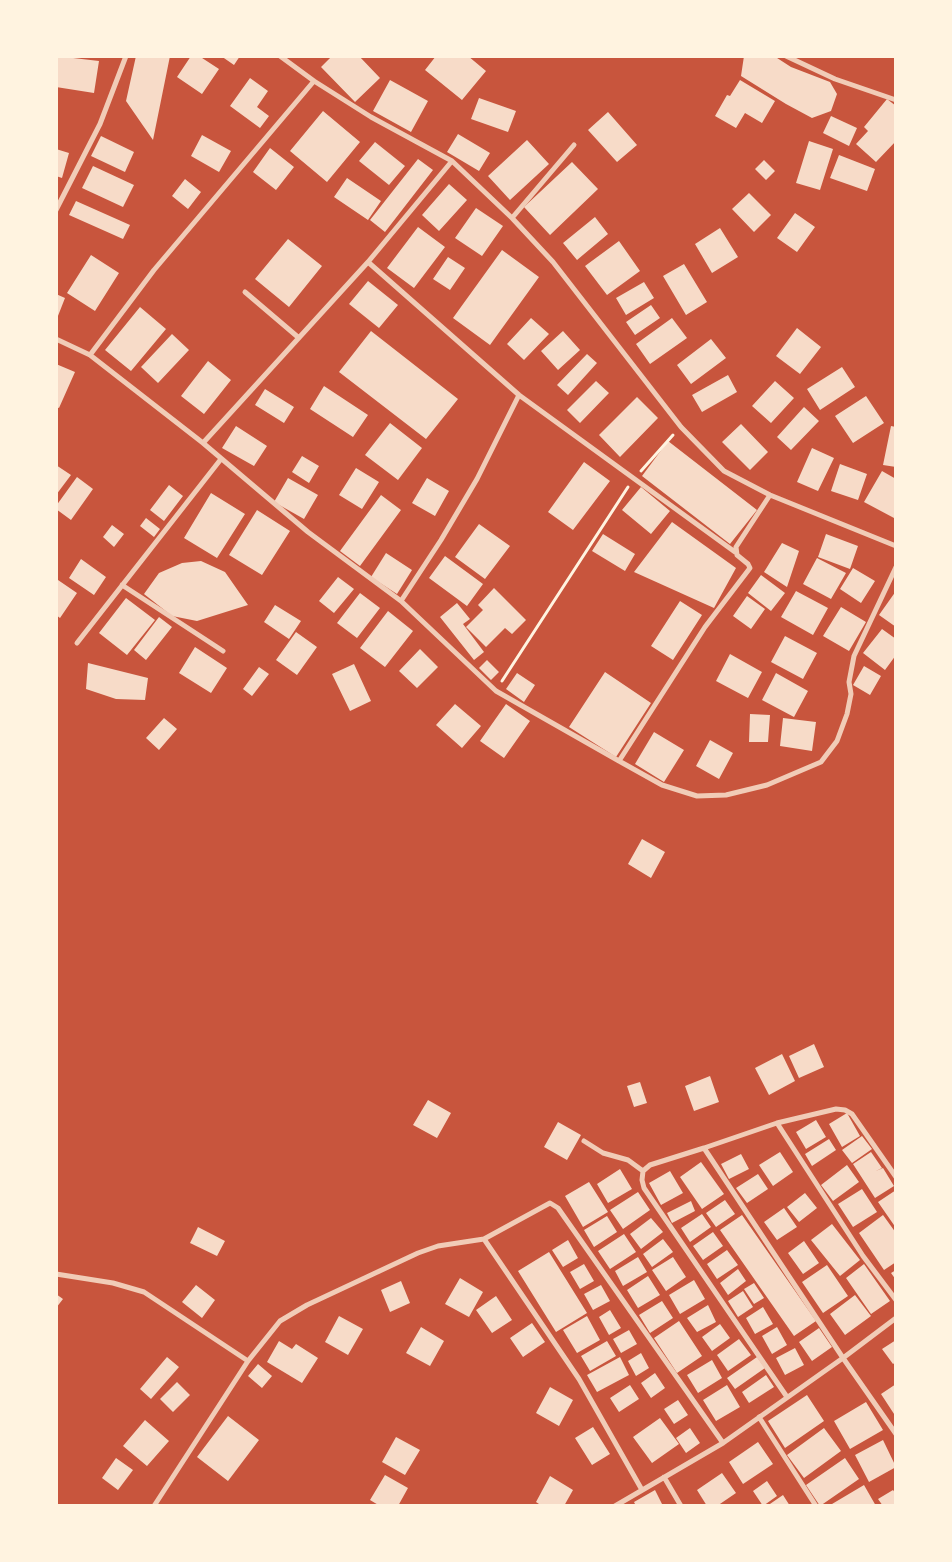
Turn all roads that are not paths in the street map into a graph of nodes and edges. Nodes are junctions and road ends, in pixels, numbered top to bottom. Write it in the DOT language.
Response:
graph roads {
  1 [pos="126,56"];
  2 [pos="280,56"];
  3 [pos="786,56"];
  4 [pos="314,81"];
  5 [pos="896,100"];
  6 [pos="574,144"];
  7 [pos="452,161"];
  8 [pos="57,208"];
  9 [pos="512,218"];
  10 [pos="368,262"];
  11 [pos="245,292"];
  12 [pos="299,338"];
  13 [pos="56,339"];
  14 [pos="90,355"];
  15 [pos="519,396"];
  16 [pos="203,443"];
  17 [pos="221,459"];
  18 [pos="770,496"];
  19 [pos="896,546"];
  20 [pos="736,552"];
  21 [pos="896,567"];
  22 [pos="122,585"];
  23 [pos="401,601"];
  24 [pos="77,643"];
  25 [pos="223,652"];
  26 [pos="619,761"];
  27 [pos="777,1123"];
  28 [pos="584,1141"];
  29 [pos="704,1148"];
  30 [pos="644,1171"];
  31 [pos="896,1177"];
  32 [pos="484,1239"];
  33 [pos="56,1274"];
  34 [pos="896,1300"];
  35 [pos="896,1318"];
  36 [pos="843,1358"];
  37 [pos="248,1361"];
  38 [pos="787,1397"];
  39 [pos="759,1417"];
  40 [pos="896,1434"];
  41 [pos="722,1443"];
  42 [pos="664,1477"];
  43 [pos="642,1490"];
  44 [pos="154,1506"];
  45 [pos="615,1506"];
  46 [pos="681,1506"];
  47 [pos="816,1506"];
  1 -- 8 [label="street"];
  2 -- 4 [label="street"];
  3 -- 5 [label="street"];
  4 -- 7 [label="street"];
  4 -- 14 [label="street"];
  6 -- 9 [label="street"];
  7 -- 9 [label="street"];
  7 -- 10 [label="street"];
  9 -- 18 [label="street"];
  10 -- 12 [label="street"];
  10 -- 15 [label="street"];
  11 -- 12 [label="street"];
  12 -- 16 [label="street"];
  13 -- 14 [label="street"];
  14 -- 16 [label="street"];
  15 -- 20 [label="street"];
  15 -- 23 [label="street"];
  16 -- 17 [label="street"];
  17 -- 22 [label="street"];
  17 -- 23 [label="street"];
  18 -- 19 [label="street"];
  18 -- 20 [label="street"];
  20 -- 26 [label="street"];
  21 -- 26 [label="street"];
  22 -- 24 [label="street"];
  22 -- 25 [label="street"];
  23 -- 26 [label="street"];
  27 -- 29 [label="street"];
  27 -- 31 [label="street"];
  27 -- 34 [label="street"];
  28 -- 30 [label="street"];
  29 -- 30 [label="street"];
  29 -- 36 [label="street"];
  30 -- 38 [label="street"];
  32 -- 37 [label="street"];
  32 -- 41 [label="street"];
  32 -- 43 [label="street"];
  33 -- 37 [label="street"];
  35 -- 36 [label="street"];
  36 -- 38 [label="street"];
  36 -- 40 [label="street"];
  37 -- 44 [label="street"];
  38 -- 39 [label="street"];
  39 -- 41 [label="street"];
  39 -- 47 [label="street"];
  41 -- 42 [label="street"];
  42 -- 43 [label="street"];
  42 -- 46 [label="street"];
  43 -- 45 [label="street"];
}
